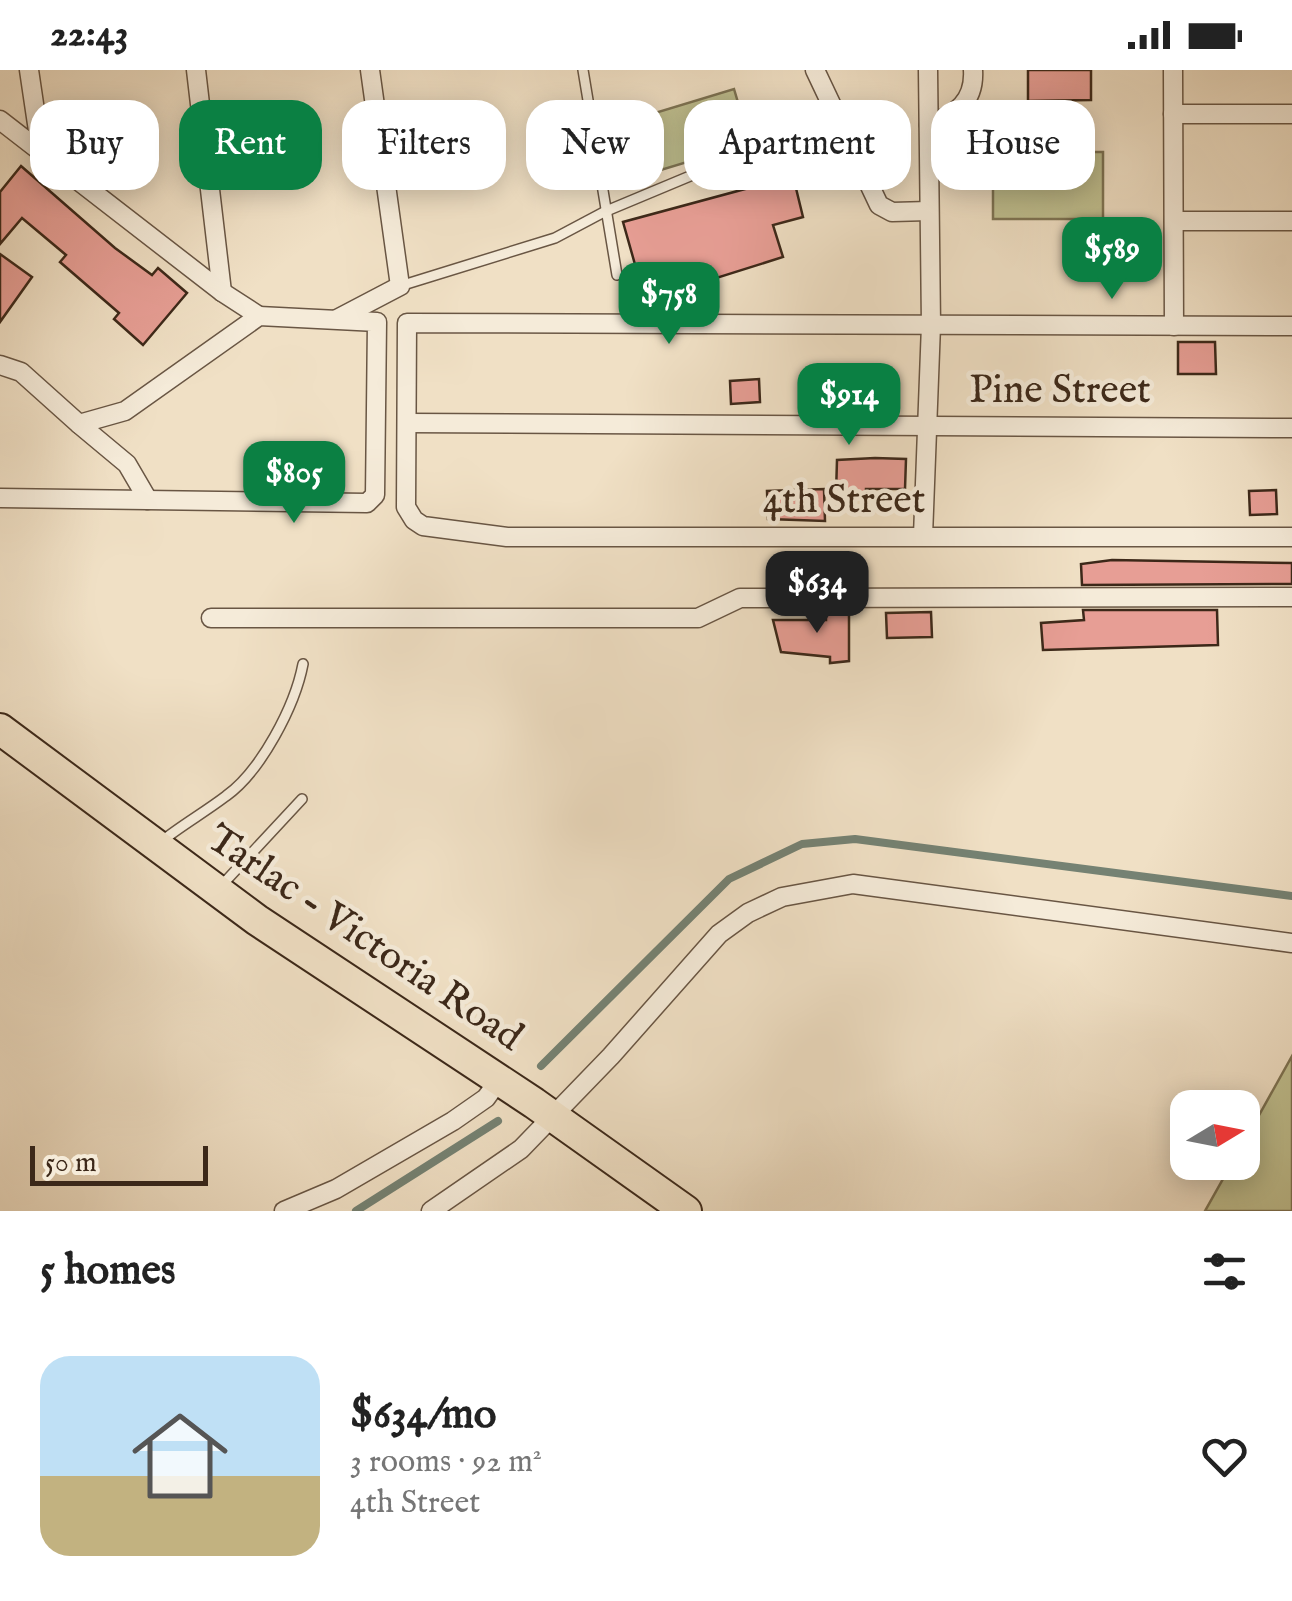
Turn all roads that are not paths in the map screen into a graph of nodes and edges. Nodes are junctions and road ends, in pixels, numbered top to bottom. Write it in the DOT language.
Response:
graph roads {
  1 [pos="29,70"];
  2 [pos="196,70"];
  3 [pos="370,70"];
  4 [pos="583,70"];
  5 [pos="816,70"];
  6 [pos="928,70"];
  7 [pos="972,70"];
  8 [pos="1173,70"];
  9 [pos="34,100"];
  10 [pos="1173,114"];
  11 [pos="1292,114"];
  12 [pos="0,120"];
  13 [pos="930,126"];
  14 [pos="30,142"];
  15 [pos="684,179"];
  16 [pos="92,190"];
  17 [pos="929,211"];
  18 [pos="604,212"];
  19 [pos="1174,221"];
  20 [pos="1292,221"];
  21 [pos="617,275"];
  22 [pos="400,286"];
  23 [pos="222,292"];
  24 [pos="259,316"];
  25 [pos="335,320"];
  26 [pos="931,324"];
  27 [pos="1174,326"];
  28 [pos="1292,326"];
  29 [pos="0,365"];
  30 [pos="79,424"];
  31 [pos="407,424"];
  32 [pos="928,425"];
  33 [pos="1292,428"];
  34 [pos="0,498"];
  35 [pos="148,500"];
  36 [pos="923,536"];
  37 [pos="1292,536"];
  38 [pos="1292,597"];
  39 [pos="211,618"];
  40 [pos="303,664"];
  41 [pos="0,729"];
  42 [pos="302,799"];
  43 [pos="156,845"];
  44 [pos="217,890"];
  45 [pos="1292,943"];
  46 [pos="499,1080"];
  47 [pos="551,1117"];
  48 [pos="284,1211"];
  49 [pos="431,1211"];
  50 [pos="686,1211"];
  1 -- 9 [label="street"];
  2 -- 23 [label="street"];
  3 -- 22 [label="street"];
  4 -- 18 [label="lane"];
  5 -- 17 [label="street"];
  6 -- 13 [label="street"];
  7 -- 13 [label="street"];
  8 -- 10 [label="street"];
  10 -- 11 [label="street"];
  10 -- 19 [label="street"];
  12 -- 14 [label="street"];
  13 -- 17 [label="street"];
  15 -- 18 [label="lane"];
  16 -- 23 [label="street"];
  17 -- 26 [label="street"];
  18 -- 21 [label="lane"];
  18 -- 22 [label="lane"];
  19 -- 20 [label="street"];
  19 -- 27 [label="street"];
  22 -- 25 [label="street"];
  23 -- 24 [label="street"];
  24 -- 25 [label="street"];
  24 -- 30 [label="street"];
  25 -- 35 [label="street"];
  26 -- 27 [label="street"];
  26 -- 31 [label="street"];
  26 -- 32 [label="street"];
  27 -- 28 [label="street"];
  29 -- 30 [label="street"];
  30 -- 35 [label="street"];
  31 -- 32 [label="street, Pine Street"];
  31 -- 36 [label="street, 4th Street"];
  32 -- 33 [label="street, Pine Street"];
  32 -- 36 [label="street"];
  34 -- 35 [label="street"];
  36 -- 37 [label="street, 4th Street"];
  38 -- 39 [label="street"];
  40 -- 43 [label="lane"];
  41 -- 43 [label="main road, Tarlac - Victoria Road"];
  42 -- 44 [label="lane"];
  43 -- 44 [label="main road, Tarlac - Victoria Road"];
  44 -- 46 [label="main road, Tarlac - Victoria Road"];
  45 -- 47 [label="street"];
  46 -- 47 [label="main road, Tarlac - Victoria Road"];
  46 -- 48 [label="street"];
  47 -- 49 [label="street"];
  47 -- 50 [label="main road, Tarlac - Victoria Road"];
}
